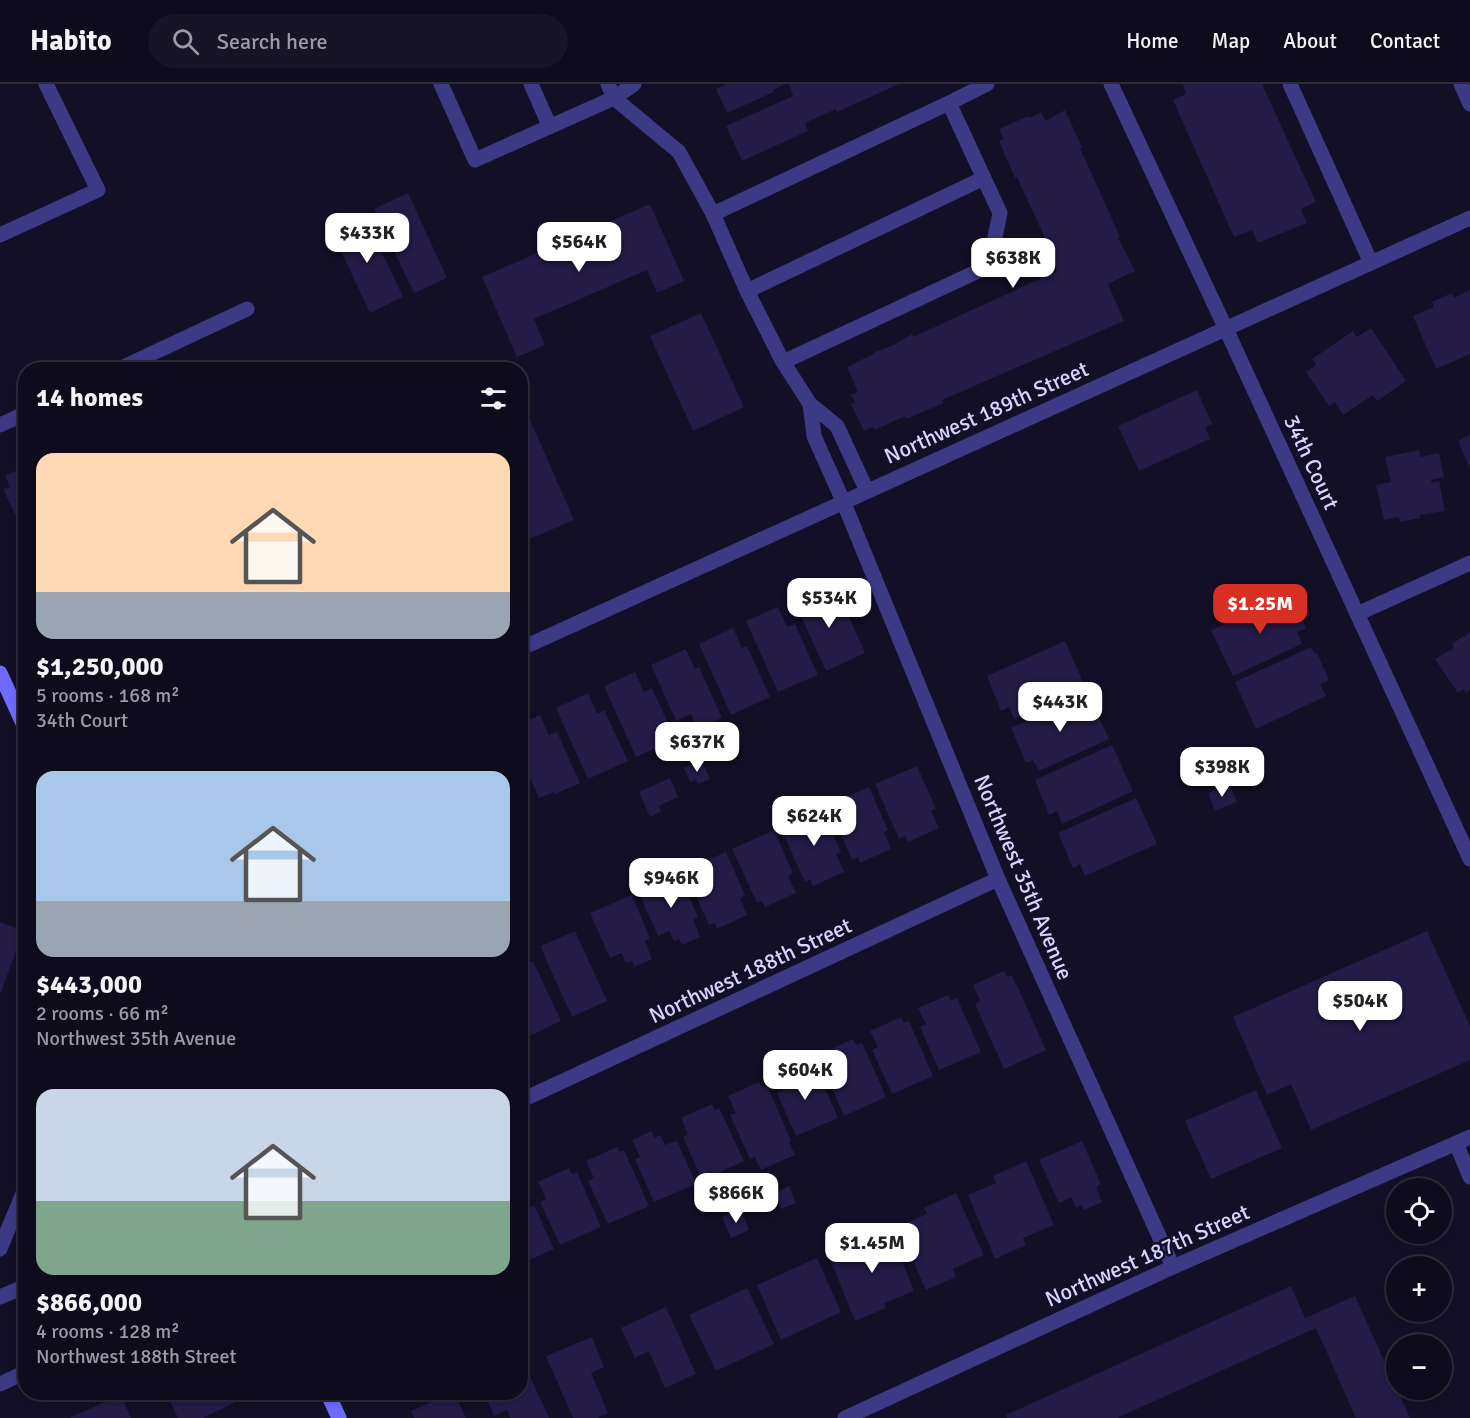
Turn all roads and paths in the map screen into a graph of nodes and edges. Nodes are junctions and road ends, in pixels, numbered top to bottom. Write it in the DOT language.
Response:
graph roads {
  1 [pos="46,84"];
  2 [pos="441,84"];
  3 [pos="531,84"];
  4 [pos="634,84"];
  5 [pos="987,84"];
  6 [pos="1111,84"];
  7 [pos="1290,84"];
  8 [pos="1461,84"];
  9 [pos="611,91"];
  10 [pos="949,103"];
  11 [pos="1470,104"];
  12 [pos="550,126"];
  13 [pos="984,178"];
  14 [pos="713,214"];
  15 [pos="1470,218"];
  16 [pos="0,235"];
  17 [pos="1371,263"];
  18 [pos="747,291"];
  19 [pos="247,309"];
  20 [pos="1226,329"];
  21 [pos="134,362"];
  22 [pos="783,362"];
  23 [pos="810,404"];
  24 [pos="18,417"];
  25 [pos="0,425"];
  26 [pos="867,491"];
  27 [pos="843,501"];
  28 [pos="1470,563"];
  29 [pos="1358,614"];
  30 [pos="528,645"];
  31 [pos="0,673"];
  32 [pos="18,712"];
  33 [pos="1470,859"];
  34 [pos="998,879"];
  35 [pos="528,1097"];
  36 [pos="1470,1137"];
  37 [pos="1456,1143"];
  38 [pos="1470,1177"];
  39 [pos="18,1205"];
  40 [pos="0,1249"];
  41 [pos="1173,1268"];
  42 [pos="18,1289"];
  43 [pos="0,1297"];
  44 [pos="18,1376"];
  45 [pos="0,1384"];
  46 [pos="331,1400"];
  47 [pos="854,1416"];
  48 [pos="339,1418"];
  1 -- 16 [label="street"];
  2 -- 12 [label="street"];
  3 -- 12 [label="street"];
  4 -- 9 [label="street"];
  5 -- 10 [label="street"];
  6 -- 20 [label="street, 34th Court"];
  7 -- 17 [label="street"];
  8 -- 11 [label="street"];
  9 -- 12 [label="street"];
  9 -- 14 [label="street"];
  10 -- 13 [label="street"];
  10 -- 14 [label="street"];
  13 -- 18 [label="street"];
  13 -- 22 [label="street"];
  14 -- 18 [label="street"];
  15 -- 17 [label="street, Northwest 189th Street"];
  17 -- 20 [label="street, Northwest 189th Street"];
  18 -- 22 [label="street"];
  19 -- 21 [label="street"];
  20 -- 26 [label="street, Northwest 189th Street"];
  20 -- 29 [label="street, 34th Court"];
  22 -- 23 [label="street"];
  23 -- 26 [label="street"];
  23 -- 27 [label="street, Northwest 35th Avenue"];
  24 -- 25 [label="street"];
  26 -- 27 [label="street, Northwest 189th Street"];
  27 -- 30 [label="street, Northwest 189th Street"];
  27 -- 34 [label="street, Northwest 35th Avenue"];
  28 -- 29 [label="street"];
  29 -- 33 [label="street, 34th Court"];
  31 -- 32 [label="main road"];
  34 -- 35 [label="street, Northwest 188th Street"];
  34 -- 41 [label="street, Northwest 35th Avenue"];
  36 -- 37 [label="street, Northwest 187th Street"];
  37 -- 38 [label="street"];
  37 -- 41 [label="street, Northwest 187th Street"];
  39 -- 40 [label="street"];
  41 -- 47 [label="street, Northwest 187th Street"];
  42 -- 43 [label="street"];
  44 -- 45 [label="street"];
  46 -- 48 [label="main road"];
}
